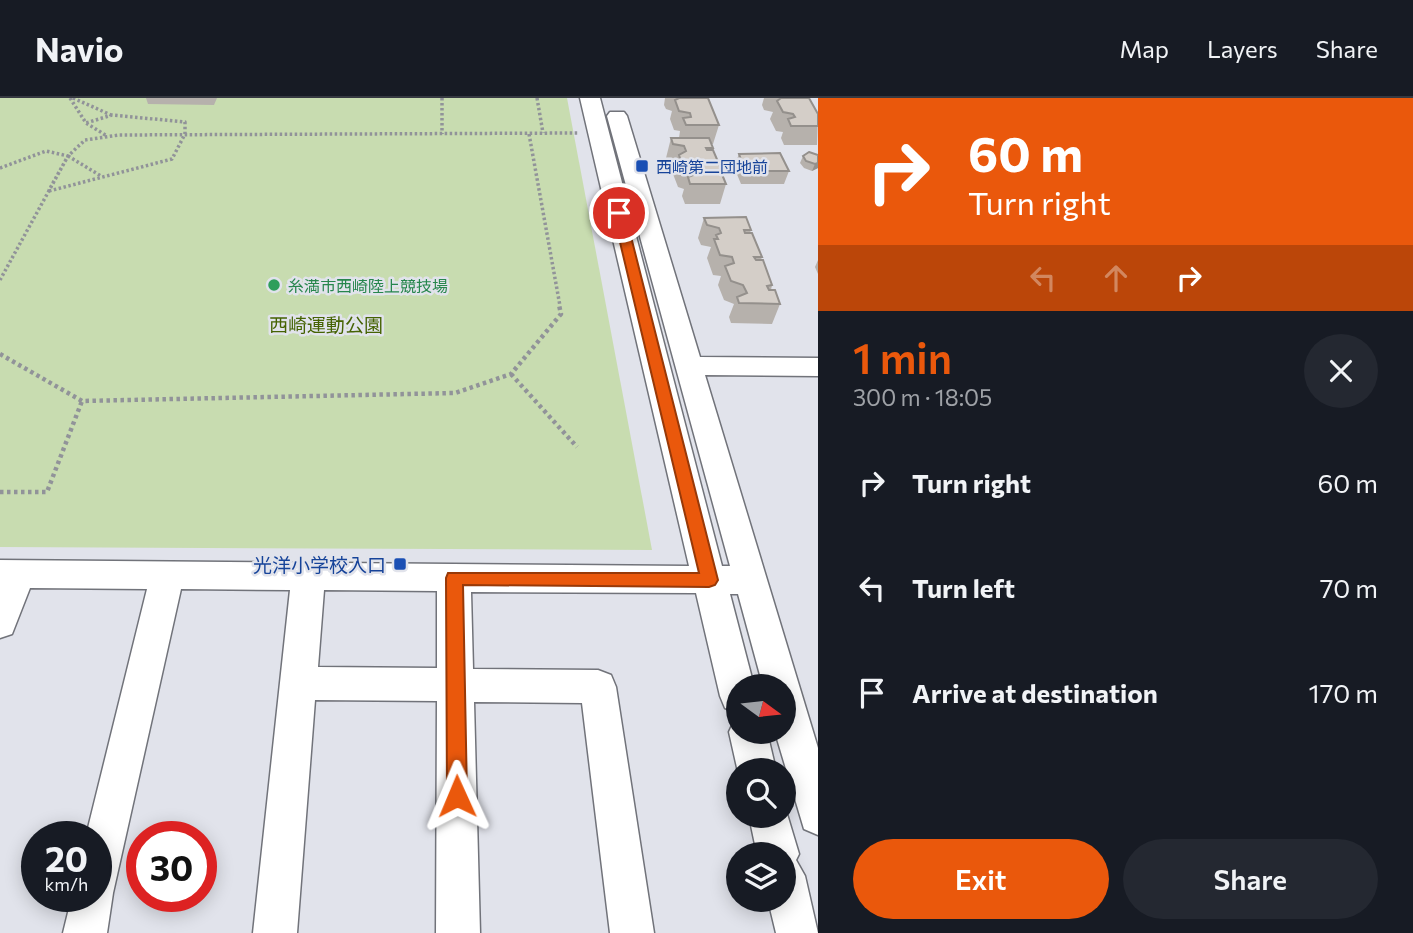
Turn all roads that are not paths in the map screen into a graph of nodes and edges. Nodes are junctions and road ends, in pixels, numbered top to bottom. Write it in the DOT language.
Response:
graph roads {
  1 [pos="590,98"];
  2 [pos="612,98"];
  3 [pos="689,366"];
  4 [pos="818,367"];
  5 [pos="9,574"];
  6 [pos="167,575"];
  7 [pos="309,576"];
  8 [pos="454,578"];
  9 [pos="709,580"];
  10 [pos="751,580"];
  11 [pos="0,623"];
  12 [pos="733,674"];
  13 [pos="778,674"];
  14 [pos="299,683"];
  15 [pos="456,686"];
  16 [pos="796,737"];
  17 [pos="818,815"];
  18 [pos="110,821"];
  19 [pos="90,912"];
  20 [pos="793,912"];
  21 [pos="85,933"];
  22 [pos="275,933"];
  23 [pos="458,933"];
  24 [pos="632,933"];
  25 [pos="798,933"];
  1 -- 9 [label="street"];
  2 -- 3 [label="street"];
  3 -- 4 [label="street"];
  3 -- 10 [label="street"];
  5 -- 6 [label="street"];
  5 -- 11 [label="street"];
  6 -- 7 [label="street"];
  6 -- 18 [label="street"];
  7 -- 8 [label="street"];
  7 -- 14 [label="street"];
  8 -- 9 [label="street"];
  8 -- 15 [label="street"];
  9 -- 10 [label="street"];
  9 -- 12 [label="street"];
  10 -- 13 [label="street"];
  14 -- 15 [label="street"];
  14 -- 22 [label="street"];
  15 -- 23 [label="street"];
  15 -- 24 [label="street"];
  16 -- 17 [label="street"];
  19 -- 21 [label="street"];
  20 -- 25 [label="street"];
}
